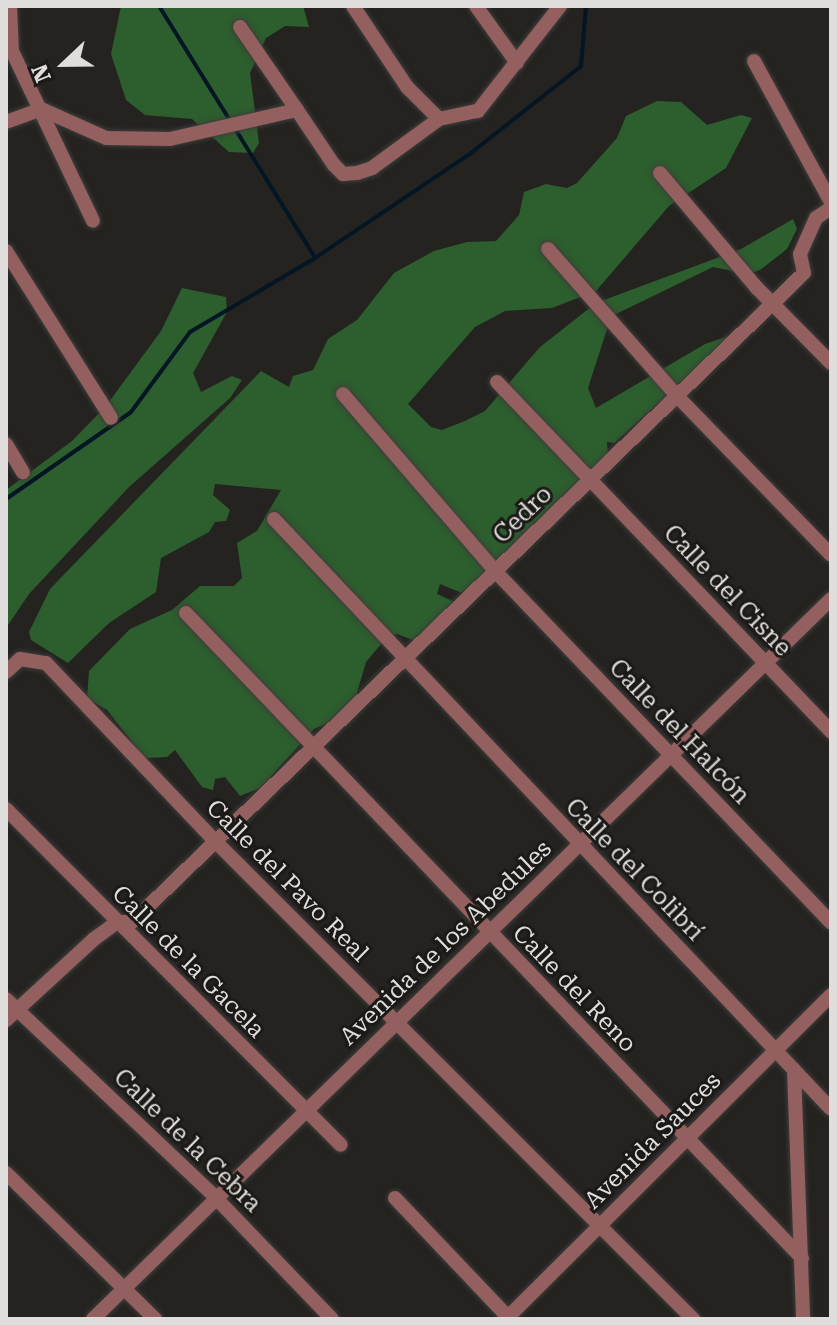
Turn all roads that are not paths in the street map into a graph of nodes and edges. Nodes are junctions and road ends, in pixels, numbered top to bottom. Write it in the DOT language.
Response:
graph roads {
  1 [pos="10,6"];
  2 [pos="353,6"];
  3 [pos="476,6"];
  4 [pos="560,6"];
  5 [pos="240,27"];
  6 [pos="754,61"];
  7 [pos="517,63"];
  8 [pos="41,109"];
  9 [pos="297,110"];
  10 [pos="439,119"];
  11 [pos="6,122"];
  12 [pos="660,173"];
  13 [pos="831,205"];
  14 [pos="93,221"];
  15 [pos="548,249"];
  16 [pos="6,251"];
  17 [pos="774,303"];
  18 [pos="831,363"];
  19 [pos="497,382"];
  20 [pos="343,394"];
  21 [pos="677,396"];
  22 [pos="111,418"];
  23 [pos="6,444"];
  24 [pos="23,472"];
  25 [pos="590,480"];
  26 [pos="274,519"];
  27 [pos="831,555"];
  28 [pos="496,572"];
  29 [pos="831,599"];
  30 [pos="186,613"];
  31 [pos="405,662"];
  32 [pos="764,662"];
  33 [pos="10,668"];
  34 [pos="831,732"];
  35 [pos="315,750"];
  36 [pos="672,756"];
  37 [pos="6,809"];
  38 [pos="216,842"];
  39 [pos="580,845"];
  40 [pos="117,922"];
  41 [pos="831,923"];
  42 [pos="490,933"];
  43 [pos="831,995"];
  44 [pos="9,1009"];
  45 [pos="396,1021"];
  46 [pos="775,1051"];
  47 [pos="794,1070"];
  48 [pos="305,1107"];
  49 [pos="831,1109"];
  50 [pos="687,1138"];
  51 [pos="341,1145"];
  52 [pos="6,1173"];
  53 [pos="214,1196"];
  54 [pos="395,1198"];
  55 [pos="601,1225"];
  56 [pos="802,1258"];
  57 [pos="124,1287"];
  58 [pos="508,1318"];
  59 [pos="93,1319"];
  60 [pos="155,1319"];
  61 [pos="332,1319"];
  62 [pos="693,1319"];
  63 [pos="803,1319"];
  1 -- 8 [label="street"];
  2 -- 10 [label="street"];
  3 -- 7 [label="street"];
  4 -- 7 [label="street"];
  5 -- 9 [label="street"];
  6 -- 13 [label="street"];
  7 -- 10 [label="street"];
  8 -- 9 [label="street"];
  8 -- 11 [label="street"];
  8 -- 14 [label="street"];
  9 -- 10 [label="street"];
  12 -- 17 [label="street"];
  13 -- 17 [label="street, Cedro"];
  15 -- 21 [label="street"];
  16 -- 22 [label="street"];
  17 -- 18 [label="street"];
  17 -- 21 [label="street, Cedro"];
  19 -- 25 [label="street, Calle del Cisne"];
  20 -- 28 [label="street, Calle del Halcón"];
  21 -- 25 [label="street, Cedro"];
  21 -- 27 [label="street"];
  23 -- 24 [label="street"];
  25 -- 28 [label="street, Cedro"];
  25 -- 32 [label="street, Calle del Cisne"];
  26 -- 31 [label="street, Calle del Colibrí"];
  28 -- 31 [label="street, Cedro"];
  28 -- 36 [label="street, Calle del Halcón"];
  29 -- 32 [label="street, Avenida de los Abedules"];
  30 -- 35 [label="street, Calle del Reno"];
  31 -- 35 [label="street, Cedro"];
  31 -- 39 [label="street, Calle del Colibrí"];
  32 -- 34 [label="street, Calle del Cisne"];
  32 -- 36 [label="street, Avenida de los Abedules"];
  33 -- 38 [label="street, Calle del Pavo Real"];
  35 -- 38 [label="street, Cedro"];
  35 -- 42 [label="street, Calle del Reno"];
  36 -- 39 [label="street, Avenida de los Abedules"];
  36 -- 41 [label="street, Calle del Halcón"];
  37 -- 40 [label="street, Calle de la Gacela"];
  38 -- 40 [label="street, Cedro"];
  38 -- 45 [label="street, Calle del Pavo Real"];
  39 -- 42 [label="street, Avenida de los Abedules"];
  39 -- 46 [label="street, Calle del Colibrí"];
  40 -- 44 [label="street, Cedro"];
  40 -- 48 [label="street, Calle de la Gacela"];
  42 -- 45 [label="street, Avenida de los Abedules"];
  42 -- 50 [label="street, Calle del Reno"];
  43 -- 46 [label="street, Avenida Sauces"];
  44 -- 53 [label="street, Calle de la Cebra"];
  45 -- 48 [label="street, Avenida de los Abedules"];
  45 -- 55 [label="street, Calle del Pavo Real"];
  46 -- 47 [label="street, Calle del Colibrí"];
  46 -- 50 [label="street, Avenida Sauces"];
  47 -- 49 [label="street, Calle del Colibrí"];
  47 -- 56 [label="street"];
  48 -- 51 [label="street, Calle de la Gacela"];
  48 -- 53 [label="street, Avenida de los Abedules"];
  50 -- 55 [label="street, Avenida Sauces"];
  50 -- 56 [label="street, Calle del Reno"];
  52 -- 57 [label="street"];
  53 -- 57 [label="street, Avenida de los Abedules"];
  53 -- 61 [label="street, Calle de la Cebra"];
  54 -- 58 [label="street"];
  55 -- 58 [label="street, Avenida Sauces"];
  55 -- 62 [label="street, Calle del Pavo Real"];
  56 -- 63 [label="street"];
  57 -- 59 [label="street, Avenida de los Abedules"];
  57 -- 60 [label="street"];
}
